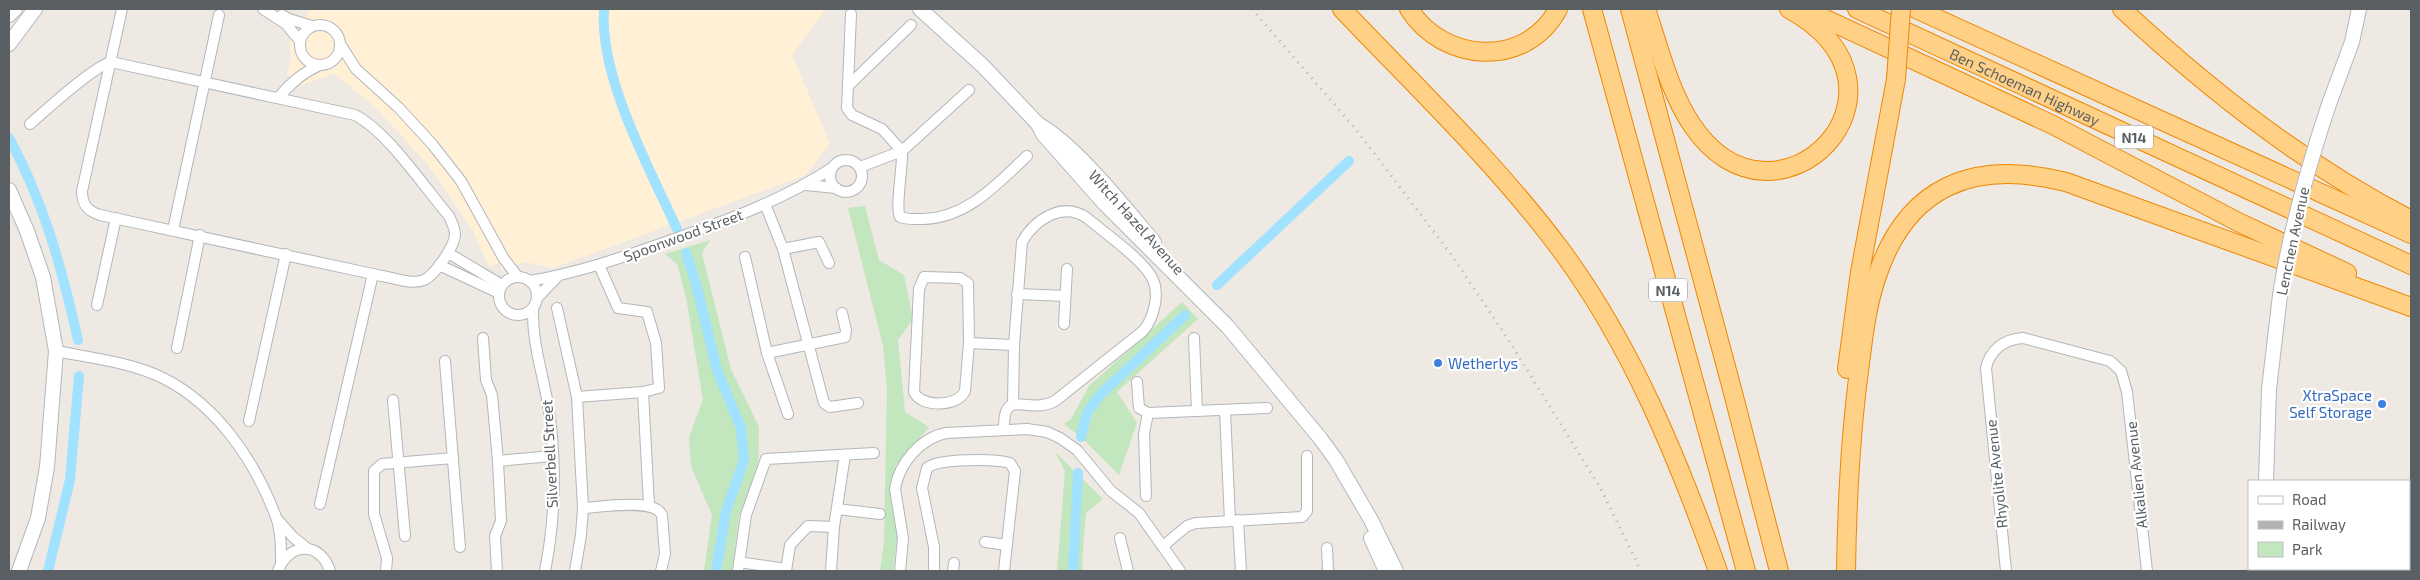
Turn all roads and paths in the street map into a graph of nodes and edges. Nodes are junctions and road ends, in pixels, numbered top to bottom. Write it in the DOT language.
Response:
graph roads {
  1 [pos="15,9"];
  2 [pos="35,9"];
  3 [pos="122,9"];
  4 [pos="262,9"];
  5 [pos="272,9"];
  6 [pos="920,9"];
  7 [pos="933,9"];
  8 [pos="1342,9"];
  9 [pos="1409,9"];
  10 [pos="1558,9"];
  11 [pos="1592,9"];
  12 [pos="1630,9"];
  13 [pos="1646,9"];
  14 [pos="1789,9"];
  15 [pos="1804,9"];
  16 [pos="1857,9"];
  17 [pos="1901,9"];
  18 [pos="1916,9"];
  19 [pos="2122,9"];
  20 [pos="2359,9"];
  21 [pos="2364,9"];
  22 [pos="219,14"];
  23 [pos="851,14"];
  24 [pos="9,15"];
  25 [pos="911,25"];
  26 [pos="312,26"];
  27 [pos="300,41"];
  28 [pos="2352,42"];
  29 [pos="9,44"];
  30 [pos="340,44"];
  31 [pos="302,55"];
  32 [pos="111,62"];
  33 [pos="331,62"];
  34 [pos="320,65"];
  35 [pos="983,66"];
  36 [pos="356,69"];
  37 [pos="204,81"];
  38 [pos="293,81"];
  39 [pos="848,86"];
  40 [pos="969,90"];
  41 [pos="279,98"];
  42 [pos="30,124"];
  43 [pos="902,151"];
  44 [pos="1027,156"];
  45 [pos="860,167"];
  46 [pos="832,168"];
  47 [pos="806,185"];
  48 [pos="836,188"];
  49 [pos="9,190"];
  50 [pos="766,204"];
  51 [pos="116,218"];
  52 [pos="2411,220"];
  53 [pos="173,230"];
  54 [pos="2411,234"];
  55 [pos="200,235"];
  56 [pos="783,249"];
  57 [pos="448,253"];
  58 [pos="286,254"];
  59 [pos="745,257"];
  60 [pos="504,259"];
  61 [pos="829,263"];
  62 [pos="439,265"];
  63 [pos="599,265"];
  64 [pos="2411,265"];
  65 [pos="1067,269"];
  66 [pos="372,274"];
  67 [pos="558,276"];
  68 [pos="518,277"];
  69 [pos="530,281"];
  70 [pos="502,287"];
  71 [pos="1017,294"];
  72 [pos="1065,296"];
  73 [pos="537,298"];
  74 [pos="2411,302"];
  75 [pos="97,305"];
  76 [pos="2411,307"];
  77 [pos="532,308"];
  78 [pos="557,308"];
  79 [pos="842,313"];
  80 [pos="516,315"];
  81 [pos="1064,324"];
  82 [pos="482,338"];
  83 [pos="533,338"];
  84 [pos="1194,338"];
  85 [pos="969,343"];
  86 [pos="807,345"];
  87 [pos="1014,345"];
  88 [pos="177,348"];
  89 [pos="56,351"];
  90 [pos="767,353"];
  91 [pos="445,361"];
  92 [pos="2125,379"];
  93 [pos="1137,382"];
  94 [pos="643,392"];
  95 [pos="577,397"];
  96 [pos="393,400"];
  97 [pos="858,402"];
  98 [pos="1013,404"];
  99 [pos="1267,408"];
  100 [pos="1225,410"];
  101 [pos="1197,412"];
  102 [pos="1148,413"];
  103 [pos="788,414"];
  104 [pos="249,421"];
  105 [pos="1004,430"];
  106 [pos="874,453"];
  107 [pos="845,455"];
  108 [pos="552,456"];
  109 [pos="1307,456"];
  110 [pos="453,458"];
  111 [pos="498,461"];
  112 [pos="399,463"];
  113 [pos="2266,480"];
  114 [pos="1146,496"];
  115 [pos="1358,501"];
  116 [pos="320,504"];
  117 [pos="649,505"];
  118 [pos="583,508"];
  119 [pos="837,508"];
  120 [pos="880,514"];
  121 [pos="276,518"];
  122 [pos="1234,520"];
  123 [pos="834,527"];
  124 [pos="405,536"];
  125 [pos="1120,538"];
  126 [pos="985,542"];
  127 [pos="1007,545"];
  128 [pos="1163,546"];
  129 [pos="460,547"];
  130 [pos="1327,548"];
  131 [pos="308,549"];
  132 [pos="738,566"];
  133 [pos="328,567"];
  134 [pos="279,569"];
  135 [pos="786,570"];
  136 [pos="19,571"];
  137 [pos="337,571"];
  138 [pos="386,571"];
  139 [pos="497,571"];
  140 [pos="545,571"];
  141 [pos="575,571"];
  142 [pos="662,571"];
  143 [pos="831,571"];
  144 [pos="900,571"];
  145 [pos="934,571"];
  146 [pos="1004,571"];
  147 [pos="1128,571"];
  148 [pos="1180,571"];
  149 [pos="1241,571"];
  150 [pos="1328,571"];
  151 [pos="1386,571"];
  152 [pos="1396,571"];
  153 [pos="1718,571"];
  154 [pos="1746,571"];
  155 [pos="1779,571"];
  156 [pos="1837,571"];
  157 [pos="1846,571"];
  158 [pos="2006,571"];
  159 [pos="2147,571"];
  1 -- 24 [label="street"];
  2 -- 29 [label="street"];
  3 -- 32 [label="street"];
  4 -- 27 [label="street"];
  5 -- 26 [label="street"];
  6 -- 35 [label="street, Witch Hazel Avenue"];
  7 -- 35 [label="street, Witch Hazel Avenue"];
  8 -- 153 [label="highway"];
  9 -- 10 [label="highway"];
  11 -- 154 [label="highway, N14"];
  12 -- 155 [label="highway, N14"];
  13 -- 14 [label="highway"];
  15 -- 74 [label="highway"];
  16 -- 64 [label="highway, Ben Schoeman Highway / N14"];
  17 -- 156 [label="highway, bridge"];
  18 -- 54 [label="highway, Ben Schoeman Highway / N14"];
  19 -- 52 [label="highway"];
  20 -- 28 [label="street, Lenchen Avenue"];
  21 -- 28 [label="street"];
  22 -- 37 [label="street"];
  23 -- 39 [label="street"];
  25 -- 39 [label="street"];
  26 -- 27 [label="street"];
  26 -- 30 [label="street"];
  27 -- 31 [label="street"];
  28 -- 113 [label="street, Lenchen Avenue, bridge"];
  30 -- 33 [label="street"];
  30 -- 36 [label="street"];
  31 -- 34 [label="street"];
  31 -- 38 [label="street"];
  32 -- 37 [label="street"];
  32 -- 42 [label="street"];
  32 -- 51 [label="street"];
  33 -- 34 [label="street"];
  33 -- 36 [label="street"];
  34 -- 38 [label="street"];
  35 -- 115 [label="street, Witch Hazel Avenue"];
  36 -- 60 [label="street"];
  37 -- 41 [label="street"];
  37 -- 53 [label="street"];
  38 -- 41 [label="street"];
  39 -- 43 [label="street"];
  40 -- 43 [label="street"];
  41 -- 57 [label="street"];
  43 -- 44 [label="street"];
  43 -- 45 [label="street"];
  45 -- 46 [label="street"];
  45 -- 48 [label="street"];
  46 -- 47 [label="street, Spoonwood Street"];
  46 -- 48 [label="street"];
  47 -- 48 [label="street"];
  47 -- 50 [label="street, Spoonwood Street"];
  49 -- 89 [label="street"];
  50 -- 56 [label="street"];
  50 -- 63 [label="street, Spoonwood Street"];
  51 -- 53 [label="street"];
  51 -- 75 [label="street"];
  53 -- 55 [label="street"];
  55 -- 58 [label="street"];
  55 -- 88 [label="street"];
  56 -- 61 [label="street"];
  56 -- 86 [label="street"];
  57 -- 62 [label="street"];
  57 -- 70 [label="street"];
  58 -- 66 [label="street"];
  58 -- 104 [label="street"];
  59 -- 90 [label="street"];
  60 -- 68 [label="street"];
  60 -- 70 [label="street"];
  62 -- 66 [label="street"];
  62 -- 70 [label="street"];
  63 -- 67 [label="street, Spoonwood Street"];
  63 -- 94 [label="street"];
  65 -- 72 [label="street"];
  66 -- 116 [label="street"];
  67 -- 69 [label="street, Spoonwood Street"];
  67 -- 73 [label="street"];
  68 -- 69 [label="street"];
  68 -- 70 [label="street"];
  69 -- 73 [label="street"];
  70 -- 80 [label="street"];
  71 -- 72 [label="street"];
  71 -- 87 [label="street"];
  71 -- 98 [label="street"];
  72 -- 81 [label="street"];
  73 -- 77 [label="street"];
  76 -- 157 [label="highway"];
  77 -- 80 [label="street"];
  77 -- 83 [label="street, Silverbell Street"];
  78 -- 95 [label="street"];
  79 -- 86 [label="street"];
  80 -- 83 [label="street, Silverbell Street"];
  82 -- 111 [label="street"];
  83 -- 108 [label="street, Silverbell Street"];
  84 -- 101 [label="street"];
  85 -- 85 [label="street"];
  85 -- 87 [label="street"];
  86 -- 90 [label="street"];
  86 -- 97 [label="street"];
  87 -- 98 [label="street"];
  89 -- 121 [label="street"];
  89 -- 136 [label="street"];
  90 -- 103 [label="street"];
  91 -- 110 [label="street"];
  92 -- 158 [label="street, Rhyolite Avenue"];
  92 -- 159 [label="street, Alkalien Avenue"];
  93 -- 102 [label="street"];
  94 -- 95 [label="street"];
  94 -- 117 [label="street"];
  95 -- 118 [label="street"];
  96 -- 112 [label="street"];
  98 -- 105 [label="street"];
  99 -- 100 [label="street"];
  100 -- 101 [label="street"];
  100 -- 122 [label="street"];
  101 -- 102 [label="street"];
  102 -- 114 [label="street"];
  105 -- 128 [label="street"];
  105 -- 144 [label="street"];
  106 -- 107 [label="street"];
  107 -- 119 [label="street"];
  107 -- 132 [label="street"];
  108 -- 111 [label="street"];
  108 -- 140 [label="street, Silverbell Street"];
  109 -- 122 [label="street"];
  110 -- 112 [label="street"];
  110 -- 129 [label="street"];
  111 -- 139 [label="street"];
  112 -- 124 [label="street"];
  112 -- 138 [label="street"];
  115 -- 151 [label="street, Witch Hazel Avenue"];
  115 -- 152 [label="street, Witch Hazel Avenue"];
  117 -- 118 [label="street"];
  117 -- 142 [label="street"];
  118 -- 141 [label="street"];
  119 -- 120 [label="street"];
  119 -- 123 [label="street"];
  121 -- 131 [label="street"];
  121 -- 134 [label="street"];
  122 -- 128 [label="street"];
  122 -- 149 [label="street"];
  123 -- 135 [label="street"];
  123 -- 143 [label="street"];
  125 -- 147 [label="street"];
  126 -- 127 [label="street"];
  127 -- 145 [label="street"];
  127 -- 146 [label="street"];
  128 -- 148 [label="street"];
  130 -- 150 [label="street"];
  131 -- 133 [label="street"];
  131 -- 134 [label="street"];
  132 -- 135 [label="street"];
  133 -- 137 [label="street"];
}
